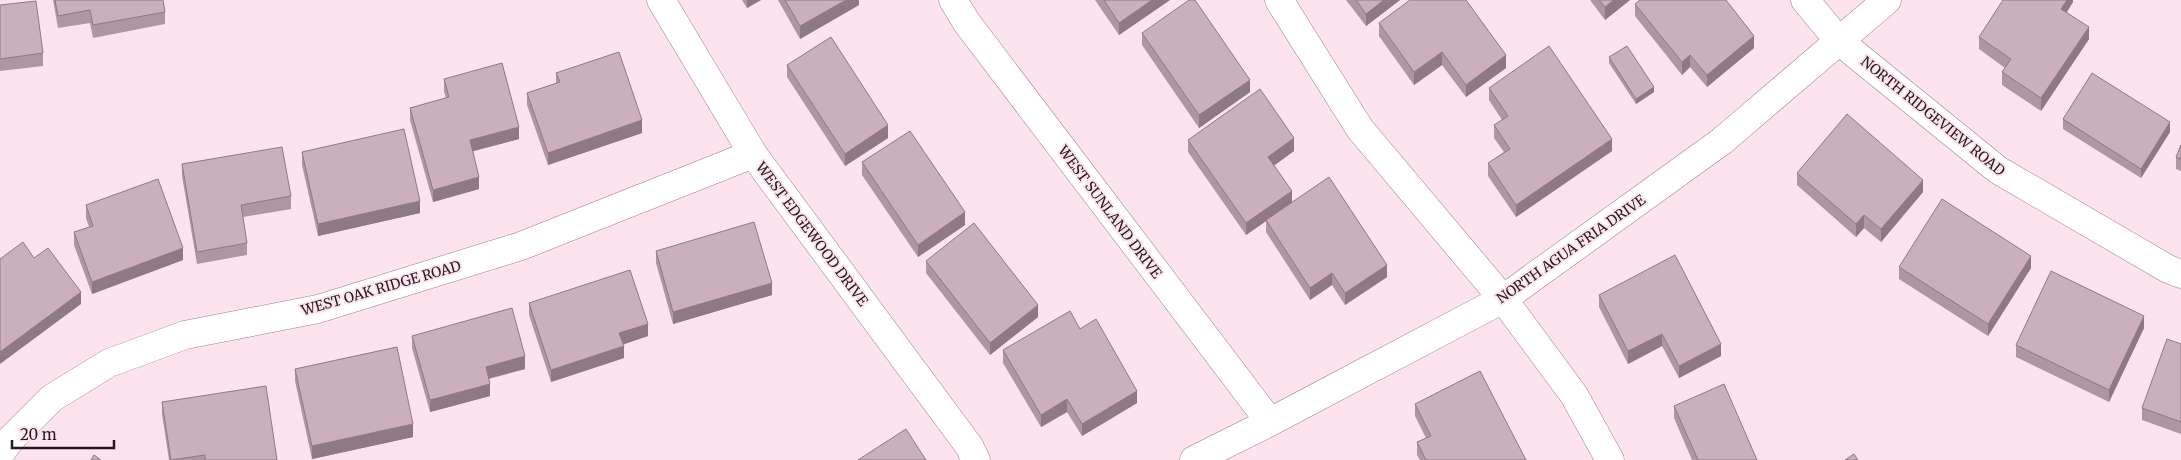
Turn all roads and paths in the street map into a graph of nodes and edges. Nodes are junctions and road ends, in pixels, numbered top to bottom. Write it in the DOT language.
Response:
graph roads {
  1 [pos="662,0"];
  2 [pos="953,0"];
  3 [pos="1279,0"];
  4 [pos="1805,0"];
  5 [pos="1887,0"];
  6 [pos="1839,41"];
  7 [pos="753,154"];
  8 [pos="2181,274"];
  9 [pos="1503,299"];
  10 [pos="1270,422"];
  11 [pos="0,454"];
  12 [pos="976,460"];
  13 [pos="1194,460"];
  14 [pos="1610,460"];
  1 -- 7 [label="street, WEST EDGEWOOD DRIVE"];
  2 -- 10 [label="street, WEST SUNLAND DRIVE"];
  3 -- 9 [label="street"];
  4 -- 6 [label="street, NORTH RIDGEVIEW ROAD"];
  5 -- 6 [label="street, NORTH AGUA FRIA DRIVE"];
  6 -- 8 [label="street, NORTH RIDGEVIEW ROAD"];
  6 -- 9 [label="street, NORTH AGUA FRIA DRIVE"];
  7 -- 11 [label="street, WEST OAK RIDGE ROAD"];
  7 -- 12 [label="street, WEST EDGEWOOD DRIVE"];
  9 -- 10 [label="street, NORTH AGUA FRIA DRIVE"];
  9 -- 14 [label="street"];
  10 -- 13 [label="street, NORTH AGUA FRIA DRIVE"];
}
